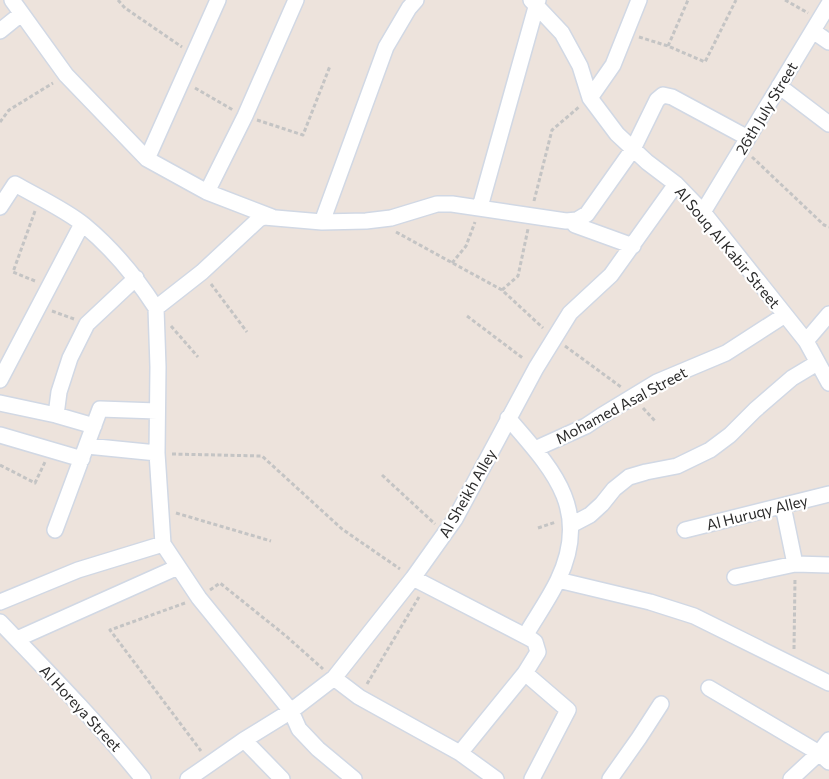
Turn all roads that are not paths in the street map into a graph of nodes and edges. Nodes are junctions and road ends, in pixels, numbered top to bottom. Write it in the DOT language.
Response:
graph roads {
  1 [pos="12,0"];
  2 [pos="218,0"];
  3 [pos="639,0"];
  4 [pos="292,1"];
  5 [pos="535,2"];
  6 [pos="408,3"];
  7 [pos="829,4"];
  8 [pos="21,14"];
  9 [pos="816,25"];
  10 [pos="0,32"];
  11 [pos="829,42"];
  12 [pos="779,86"];
  13 [pos="590,98"];
  14 [pos="829,124"];
  15 [pos="745,143"];
  16 [pos="632,149"];
  17 [pos="147,159"];
  18 [pos="676,184"];
  19 [pos="207,192"];
  20 [pos="0,207"];
  21 [pos="480,207"];
  22 [pos="703,212"];
  23 [pos="272,217"];
  24 [pos="572,221"];
  25 [pos="322,222"];
  26 [pos="82,224"];
  27 [pos="633,246"];
  28 [pos="136,278"];
  29 [pos="156,308"];
  30 [pos="829,314"];
  31 [pos="784,315"];
  32 [pos="806,341"];
  33 [pos="817,363"];
  34 [pos="0,380"];
  35 [pos="829,383"];
  36 [pos="0,403"];
  37 [pos="157,412"];
  38 [pos="56,414"];
  39 [pos="508,418"];
  40 [pos="94,426"];
  41 [pos="0,435"];
  42 [pos="535,449"];
  43 [pos="84,453"];
  44 [pos="157,453"];
  45 [pos="829,494"];
  46 [pos="783,506"];
  47 [pos="571,525"];
  48 [pos="55,530"];
  49 [pos="685,530"];
  50 [pos="163,544"];
  51 [pos="795,564"];
  52 [pos="829,565"];
  53 [pos="178,567"];
  54 [pos="735,577"];
  55 [pos="558,580"];
  56 [pos="420,582"];
  57 [pos="0,602"];
  58 [pos="0,622"];
  59 [pos="525,636"];
  60 [pos="16,639"];
  61 [pos="525,673"];
  62 [pos="334,678"];
  63 [pos="829,683"];
  64 [pos="709,688"];
  65 [pos="661,704"];
  66 [pos="291,711"];
  67 [pos="244,740"];
  68 [pos="829,740"];
  69 [pos="460,753"];
  70 [pos="824,758"];
  71 [pos="143,779"];
  72 [pos="188,779"];
  73 [pos="282,779"];
  74 [pos="354,779"];
  75 [pos="493,779"];
  76 [pos="532,779"];
  77 [pos="610,779"];
  78 [pos="791,779"];
  1 -- 8 [label="street"];
  2 -- 17 [label="street"];
  3 -- 13 [label="street"];
  4 -- 19 [label="street"];
  5 -- 13 [label="street, Al Souq Al Kabir Street"];
  5 -- 21 [label="street"];
  6 -- 25 [label="street"];
  7 -- 9 [label="street, 26th July Street"];
  8 -- 10 [label="street"];
  8 -- 17 [label="street"];
  9 -- 11 [label="street"];
  9 -- 12 [label="street, 26th July Street"];
  12 -- 14 [label="street"];
  12 -- 15 [label="street, 26th July Street"];
  13 -- 16 [label="street, Al Souq Al Kabir Street"];
  15 -- 16 [label="street"];
  15 -- 22 [label="street, 26th July Street"];
  16 -- 18 [label="street, Al Souq Al Kabir Street"];
  16 -- 24 [label="street"];
  17 -- 19 [label="street"];
  18 -- 22 [label="street, Al Souq Al Kabir Street"];
  18 -- 27 [label="street, Al Sheikh Alley"];
  19 -- 23 [label="street"];
  20 -- 26 [label="street"];
  21 -- 24 [label="street"];
  21 -- 25 [label="street"];
  22 -- 31 [label="street, Al Souq Al Kabir Street"];
  23 -- 25 [label="street"];
  23 -- 29 [label="street"];
  24 -- 27 [label="street"];
  26 -- 28 [label="street"];
  26 -- 34 [label="street"];
  27 -- 39 [label="street, Al Sheikh Alley"];
  28 -- 29 [label="street"];
  28 -- 38 [label="street"];
  29 -- 37 [label="street"];
  30 -- 32 [label="street"];
  31 -- 32 [label="street, Al Souq Al Kabir Street"];
  31 -- 42 [label="street, Mohamed Asal Street"];
  32 -- 33 [label="street, Al Souq Al Kabir Street"];
  33 -- 35 [label="street, Al Souq Al Kabir Street"];
  33 -- 47 [label="street"];
  36 -- 38 [label="street"];
  37 -- 40 [label="street"];
  37 -- 44 [label="street"];
  38 -- 40 [label="street"];
  39 -- 42 [label="street"];
  39 -- 56 [label="street, Al Sheikh Alley"];
  40 -- 43 [label="street"];
  41 -- 43 [label="street"];
  42 -- 47 [label="street"];
  43 -- 44 [label="street"];
  43 -- 48 [label="street"];
  44 -- 50 [label="street"];
  45 -- 46 [label="street, Al Huruqy Alley"];
  46 -- 49 [label="street, Al Huruqy Alley"];
  46 -- 51 [label="street"];
  47 -- 55 [label="street"];
  50 -- 53 [label="street"];
  50 -- 57 [label="street"];
  51 -- 52 [label="street"];
  51 -- 54 [label="street"];
  53 -- 60 [label="street"];
  53 -- 66 [label="street"];
  55 -- 59 [label="street"];
  55 -- 63 [label="street"];
  56 -- 59 [label="street"];
  56 -- 62 [label="street, Al Sheikh Alley"];
  58 -- 60 [label="street, Al Horeya Street"];
  59 -- 61 [label="street"];
  60 -- 71 [label="street, Al Horeya Street"];
  61 -- 69 [label="street"];
  61 -- 76 [label="street"];
  62 -- 66 [label="street, Al Sheikh Alley"];
  62 -- 69 [label="street"];
  64 -- 70 [label="street"];
  65 -- 77 [label="street"];
  66 -- 67 [label="street, Al Sheikh Alley"];
  66 -- 74 [label="street"];
  67 -- 72 [label="street, Al Sheikh Alley"];
  67 -- 73 [label="street"];
  68 -- 70 [label="street"];
  69 -- 75 [label="street"];
  70 -- 78 [label="street"];
}
